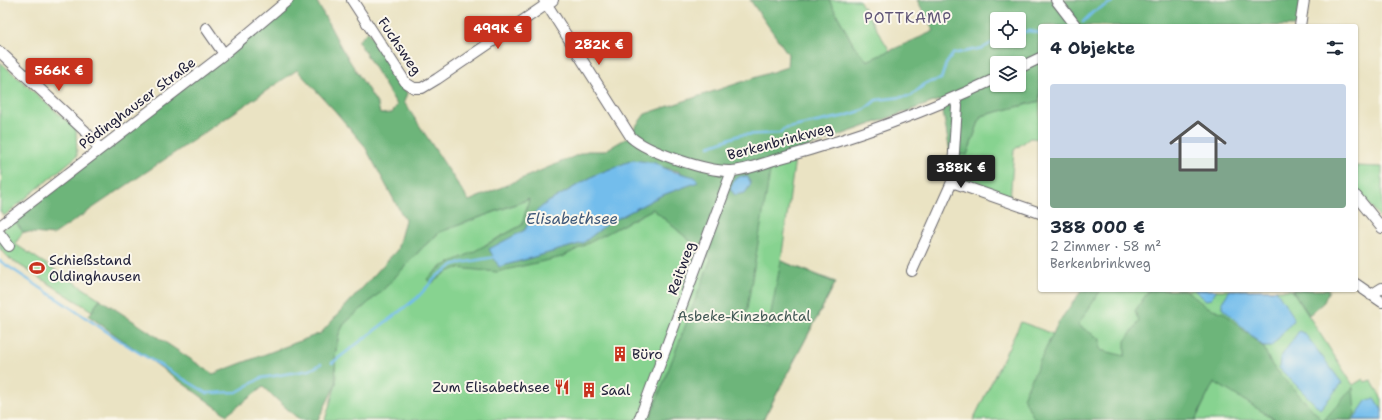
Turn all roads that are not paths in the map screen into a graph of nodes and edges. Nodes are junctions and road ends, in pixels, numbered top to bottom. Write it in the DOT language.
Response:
graph roads {
  1 [pos="288,0"];
  2 [pos="352,0"];
  3 [pos="1056,0"];
  4 [pos="1304,0"];
  5 [pos="548,1"];
  6 [pos="1074,24"];
  7 [pos="1300,24"];
  8 [pos="206,28"];
  9 [pos="0,52"];
  10 [pos="224,54"];
  11 [pos="1038,59"];
  12 [pos="1026,65"];
  13 [pos="990,82"];
  14 [pos="955,99"];
  15 [pos="100,149"];
  16 [pos="732,171"];
  17 [pos="952,182"];
  18 [pos="1358,198"];
  19 [pos="1038,212"];
  20 [pos="0,226"];
  21 [pos="1382,228"];
  22 [pos="0,234"];
  23 [pos="9,246"];
  24 [pos="912,271"];
  25 [pos="1358,285"];
  26 [pos="1382,288"];
  27 [pos="1371,295"];
  28 [pos="1382,302"];
  29 [pos="639,420"];
  1 -- 10 [label="street, Pödinghauser Straße"];
  2 -- 5 [label="street, Fuchsweg"];
  3 -- 6 [label="street"];
  4 -- 7 [label="street"];
  5 -- 16 [label="street, Berkenbrinkweg"];
  8 -- 10 [label="street"];
  9 -- 15 [label="street"];
  10 -- 15 [label="street, Pödinghauser Straße"];
  11 -- 12 [label="street"];
  13 -- 14 [label="street, Berkenbrinkweg"];
  14 -- 16 [label="street, Berkenbrinkweg"];
  14 -- 17 [label="street"];
  15 -- 20 [label="street, Pödinghauser Straße"];
  16 -- 29 [label="street, Reitweg"];
  17 -- 19 [label="street"];
  17 -- 24 [label="street"];
  18 -- 21 [label="street"];
  22 -- 23 [label="street"];
  25 -- 27 [label="street"];
  26 -- 27 [label="street"];
  27 -- 28 [label="street"];
}
